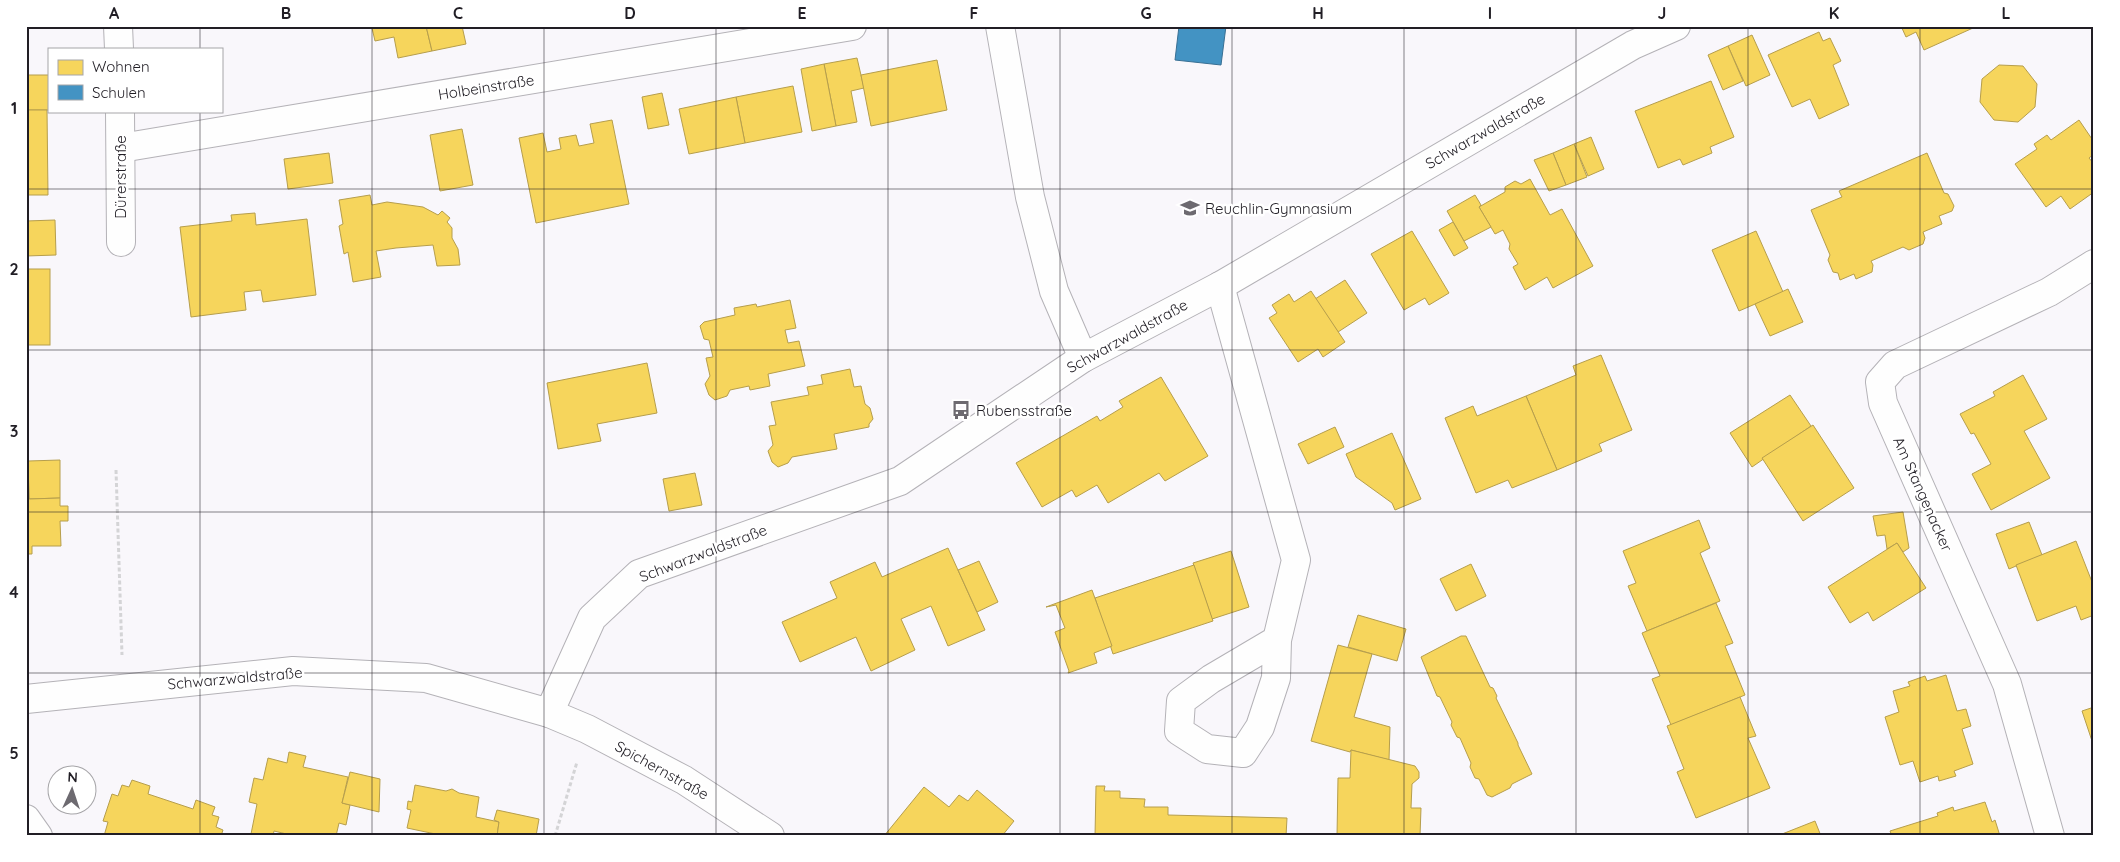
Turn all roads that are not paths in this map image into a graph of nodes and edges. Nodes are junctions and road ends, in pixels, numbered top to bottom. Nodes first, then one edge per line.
1 (118, 26) edge
2 (852, 26) edge
3 (1000, 26) edge
4 (1676, 26) edge
5 (119, 48) edge
6 (120, 112) edge
7 (121, 148) junction
8 (120, 242) dead end
9 (2094, 264) edge
10 (1220, 286) junction
11 (1083, 358) junction
12 (1277, 640) dead end
13 (26, 699) edge
14 (549, 713) junction
15 (26, 819) edge
16 (38, 836) edge
17 (770, 836) edge
18 (2050, 836) edge

1 - 5 street
2 - 7 street, Holbeinstraße
3 - 11 street
4 - 10 street, Schwarzwaldstraße
6 - 7 street, Dürerstraße
7 - 8 street, Dürerstraße
9 - 18 street, Am Stangenacker
10 - 11 street, Schwarzwaldstraße
10 - 12 street
11 - 14 street, Schwarzwaldstraße
13 - 14 street, Schwarzwaldstraße
14 - 17 street, Spichernstraße
15 - 16 street

